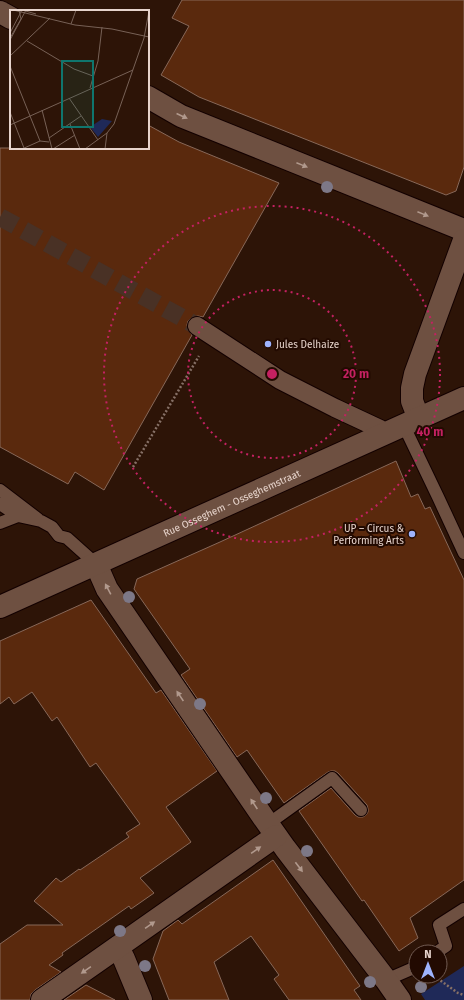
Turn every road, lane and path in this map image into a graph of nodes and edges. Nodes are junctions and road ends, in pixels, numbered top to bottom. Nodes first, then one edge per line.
1 (0, 12) edge
2 (10, 17) edge
3 (149, 98) edge
4 (464, 230) edge
5 (464, 240) edge
6 (197, 326) tunnel mouth
7 (202, 352) dead end
8 (464, 398) edge
9 (403, 426) junction
10 (133, 467) dead end
11 (0, 490) edge
12 (0, 504) edge
13 (18, 516) junction
14 (41, 521) junction
15 (0, 523) edge
16 (464, 554) edge
17 (96, 564) junction
18 (0, 607) edge
19 (361, 810) dead end
20 (272, 830) junction
21 (464, 909) edge
22 (445, 944) edge
23 (118, 947) junction
24 (408, 970) edge
25 (386, 980) junction
26 (445, 984) edge
27 (464, 995) edge
28 (42, 1000) edge
29 (141, 1000) edge
30 (400, 1000) edge

1 - 2 street
3 -> 4 street
5 - 9 street
6 - 9 street
7 - 10 path
8 - 9 street, Rue Osseghem - Osseghemstraat
9 - 16 lane
9 - 17 street, Rue Osseghem - Osseghemstraat
11 - 14 lane
12 - 13 lane
13 - 14 lane
13 - 15 lane
14 - 17 lane
17 - 18 street, Rue Osseghem - Osseghemstraat
20 -> 17 street
19 - 20 lane
23 -> 20 street
20 -> 25 street
21 - 22 lane
23 -> 28 street
23 - 29 street
24 - 25 lane
25 - 30 street
26 - 27 path

